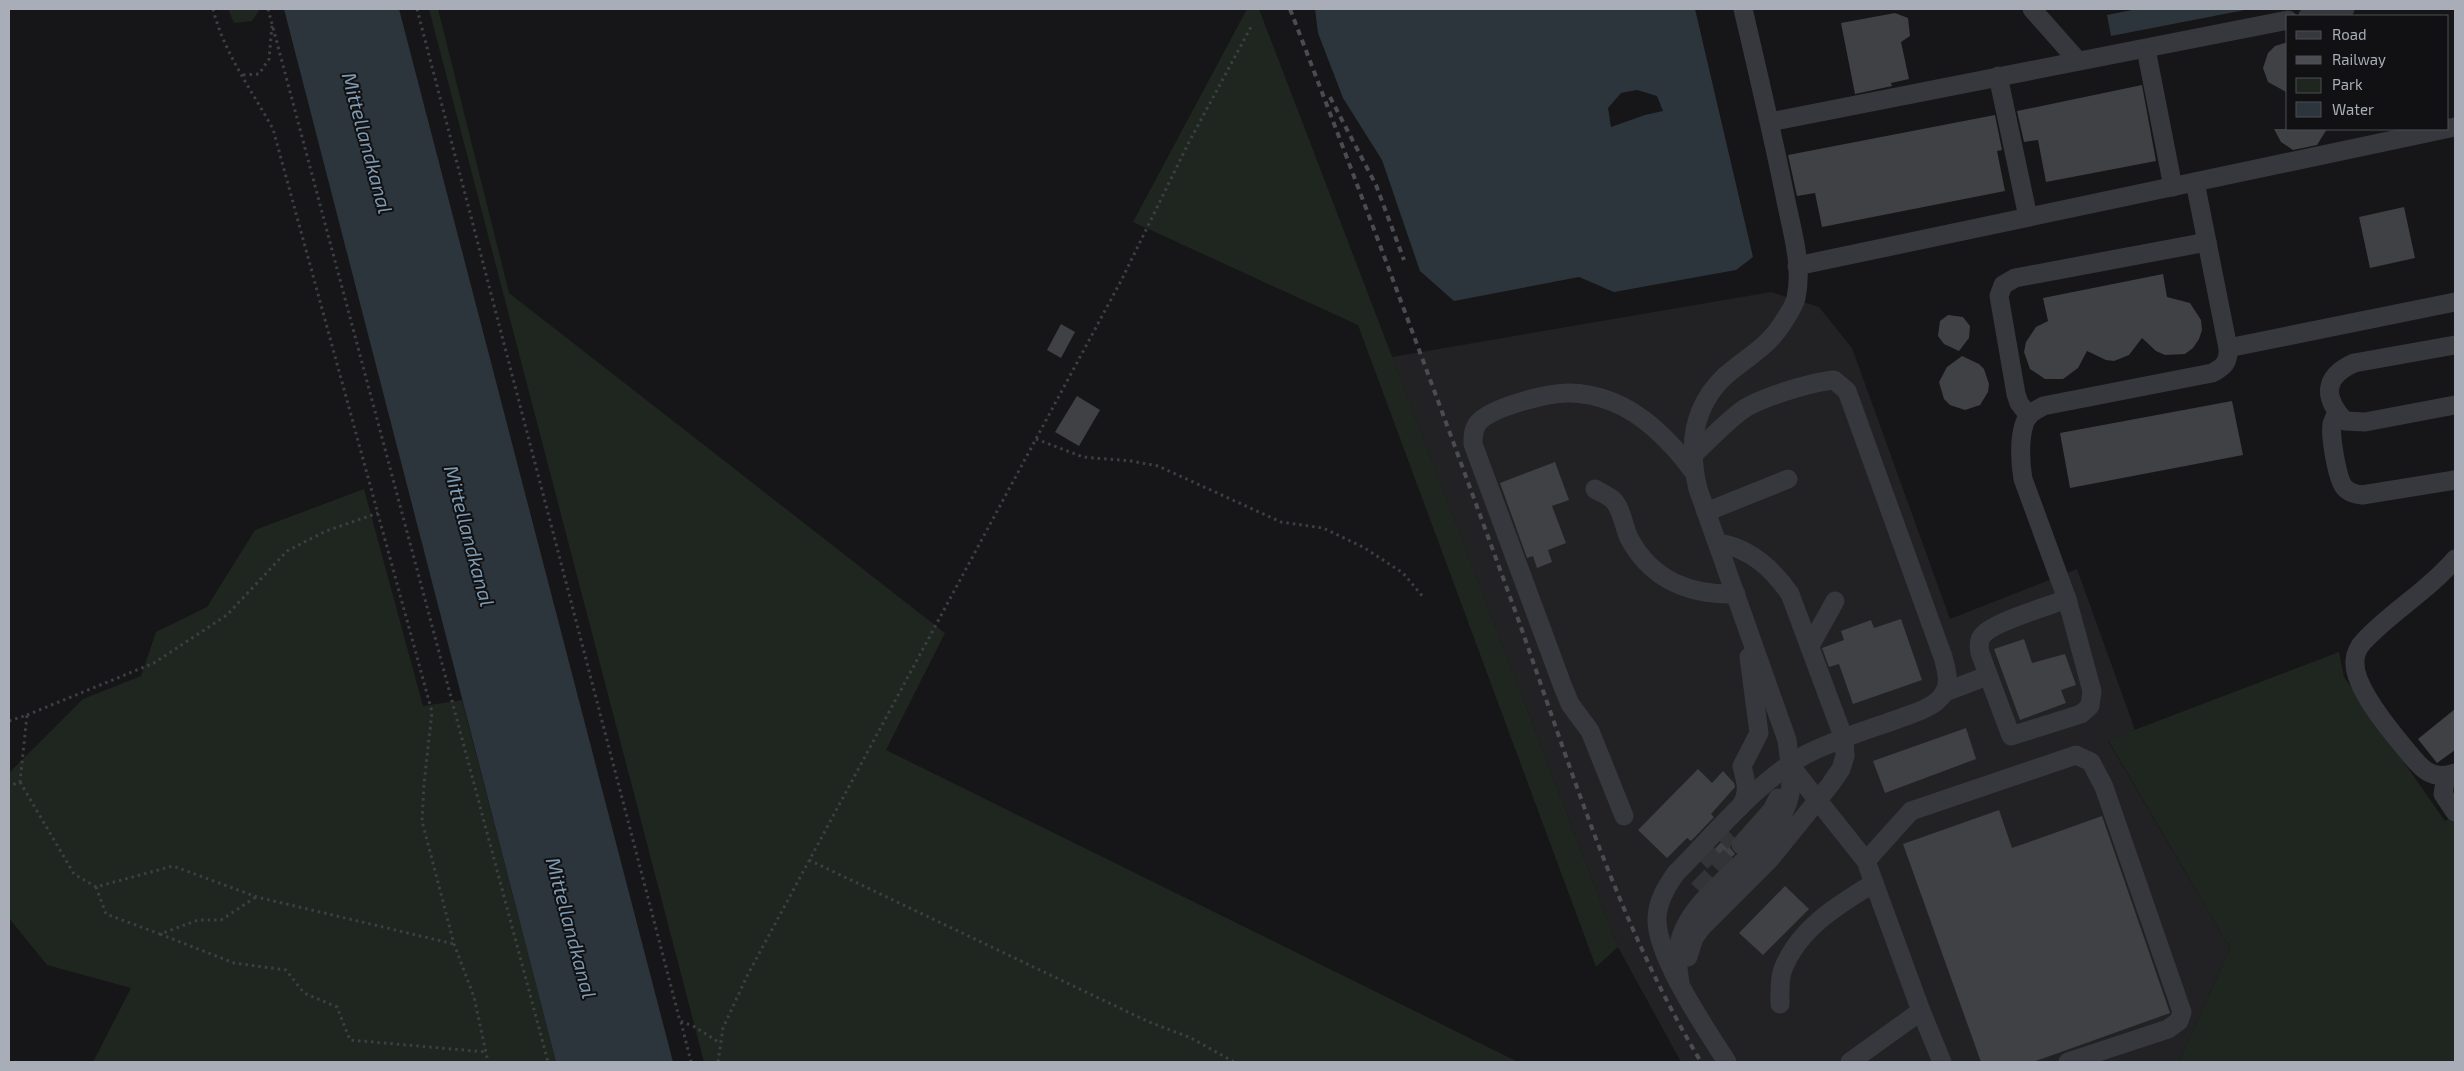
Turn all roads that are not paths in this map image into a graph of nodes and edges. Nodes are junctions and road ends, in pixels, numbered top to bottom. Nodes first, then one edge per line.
1 (1743, 9) edge
2 (2032, 9) edge
3 (2346, 9) edge
4 (2313, 15) edge
5 (2286, 20) edge
6 (2146, 49) junction
7 (2078, 61) junction
8 (1998, 76) junction
9 (1770, 122) junction
10 (2441, 130) edge
11 (2195, 182) junction
12 (2173, 187) junction
13 (2028, 217) junction
14 (2207, 242) junction
15 (1797, 266) junction
16 (2455, 302) edge
17 (2455, 345) edge
18 (2228, 348) junction
19 (2455, 405) edge
20 (2337, 413) junction
21 (2029, 416) junction
22 (1693, 463) junction
23 (1788, 479) dead end
24 (2455, 480) edge
25 (1595, 489) dead end
26 (1706, 512) junction
27 (1718, 543) junction
28 (2455, 559) edge
29 (1736, 594) junction
30 (2067, 599) junction
31 (1836, 601) dead end
32 (1744, 616) junction
33 (1810, 646) junction
34 (1987, 676) junction
35 (1945, 692) junction
36 (1844, 739) junction
37 (1789, 764) junction
38 (2450, 774) edge
39 (1818, 801) junction
40 (1738, 811) junction
41 (2455, 812) edge
42 (1624, 816) dead end
43 (1735, 839) tunnel mouth
44 (1866, 861) junction
45 (1701, 862) tunnel mouth
46 (1874, 883) junction
47 (1698, 890) tunnel mouth
48 (1659, 938) junction
49 (1680, 984) junction
50 (1780, 1004) dead end
51 (1921, 1011) junction
52 (1699, 1019) junction
53 (1727, 1062) edge
54 (1850, 1062) edge
55 (1942, 1062) edge
56 (2068, 1062) edge

1 - 9 lane
2 - 7 lane
3 - 4 lane
5 - 6 lane
6 - 7 lane
6 - 12 lane
7 - 8 lane
8 - 9 lane
8 - 13 lane
9 - 15 lane
10 - 11 lane
11 - 12 lane
11 - 14 lane
12 - 13 lane
13 - 15 lane
14 - 18 lane
14 - 21 lane
15 - 22 lane
16 - 18 lane
17 - 20 lane
18 - 21 lane
19 - 20 lane
20 - 24 lane
21 - 30 lane
22 - 26 lane
22 - 35 lane
22 - 42 lane
23 - 26 lane
25 - 29 lane
26 - 27 lane
27 - 29 lane
27 - 33 lane
28 - 38 lane
29 - 32 lane
30 - 34 lane
30 - 34 lane
31 - 33 lane
32 - 37 lane
32 - 40 lane
33 - 36 lane
34 - 35 lane
35 - 36 lane
36 - 37 lane
36 - 39 lane
37 - 39 lane
37 - 40 lane
37 - 43 lane
37 - 49 lane
38 - 41 lane
39 - 44 lane
39 - 52 lane
40 - 48 lane
44 - 46 lane
44 - 56 lane
45 - 48 lane
46 - 50 lane
46 - 51 lane
47 - 49 lane
48 - 49 lane
49 - 52 lane
51 - 54 lane
51 - 55 lane
52 - 53 lane

